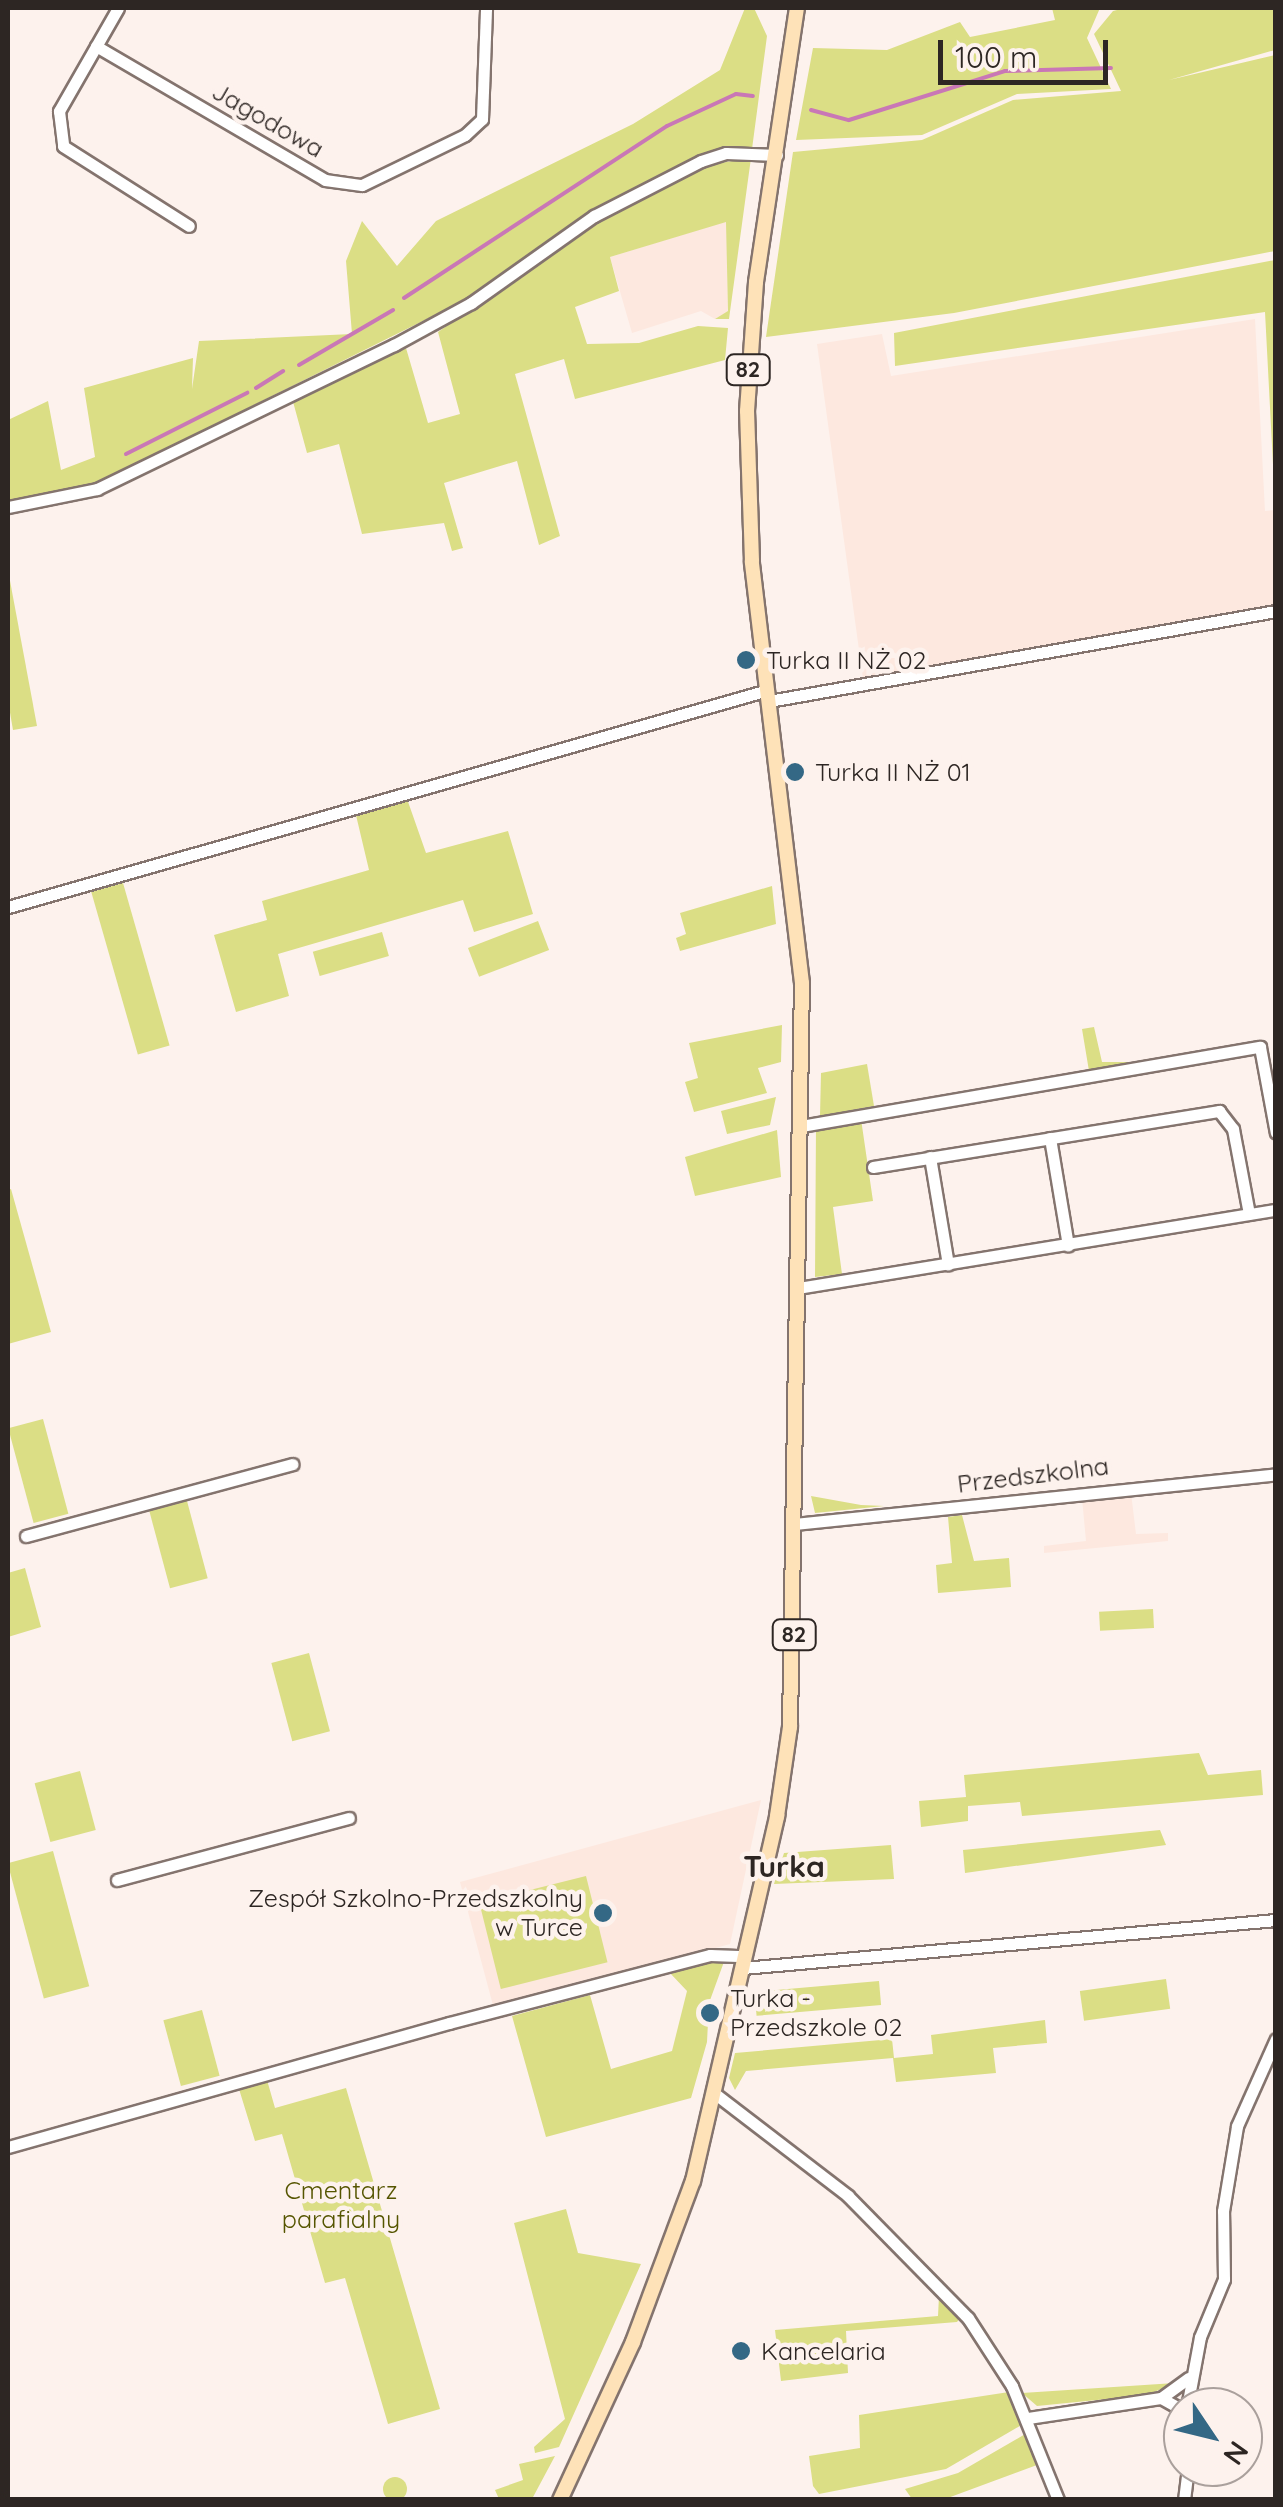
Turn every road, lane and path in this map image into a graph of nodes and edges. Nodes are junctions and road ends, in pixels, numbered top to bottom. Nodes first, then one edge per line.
1 (118, 8) edge
2 (486, 8) edge
3 (797, 8) edge
4 (96, 46) junction
5 (776, 155) junction
6 (189, 226) dead end
7 (8, 507) edge
8 (1276, 611) edge
9 (769, 696) junction
10 (8, 907) edge
11 (800, 1126) junction
12 (1276, 1133) edge
13 (1050, 1138) junction
14 (930, 1157) junction
15 (873, 1167) dead end
16 (1276, 1210) edge
17 (1249, 1214) junction
18 (1068, 1244) junction
19 (948, 1264) junction
20 (798, 1288) junction
21 (292, 1464) dead end
22 (1276, 1474) edge
23 (795, 1524) junction
24 (26, 1536) dead end
25 (349, 1818) dead end
26 (117, 1880) dead end
27 (1276, 1920) edge
28 (744, 1962) junction
29 (1276, 2040) edge
30 (714, 2093) junction
31 (8, 2147) edge
32 (1189, 2378) junction
33 (1188, 2387) edge
34 (1162, 2398) joint
35 (1028, 2418) junction
36 (560, 2500) edge
37 (1058, 2500) edge

1 - 4 street
2 - 4 street, Jagodowa
3 - 5 main road, 82
4 - 6 street
5 - 7 street
5 - 9 main road, 82
8 - 9 street
9 - 10 street
9 - 11 main road, 82
11 - 12 street
11 - 20 main road, 82
13 - 14 street
13 - 17 street
13 - 18 street
14 - 15 street
14 - 19 street
16 - 17 street
17 - 18 street
18 - 19 street
19 - 20 street
20 - 23 main road, 82
21 - 24 street
22 - 23 street, Przedszkolna
23 - 28 main road, 82
25 - 26 street
27 - 28 street
28 - 30 main road, 82
28 - 31 street
29 - 32 street
30 - 35 street
30 - 36 main road, 82
32 - 33 street
32 - 34 street
34 - 35 street
35 - 37 street

